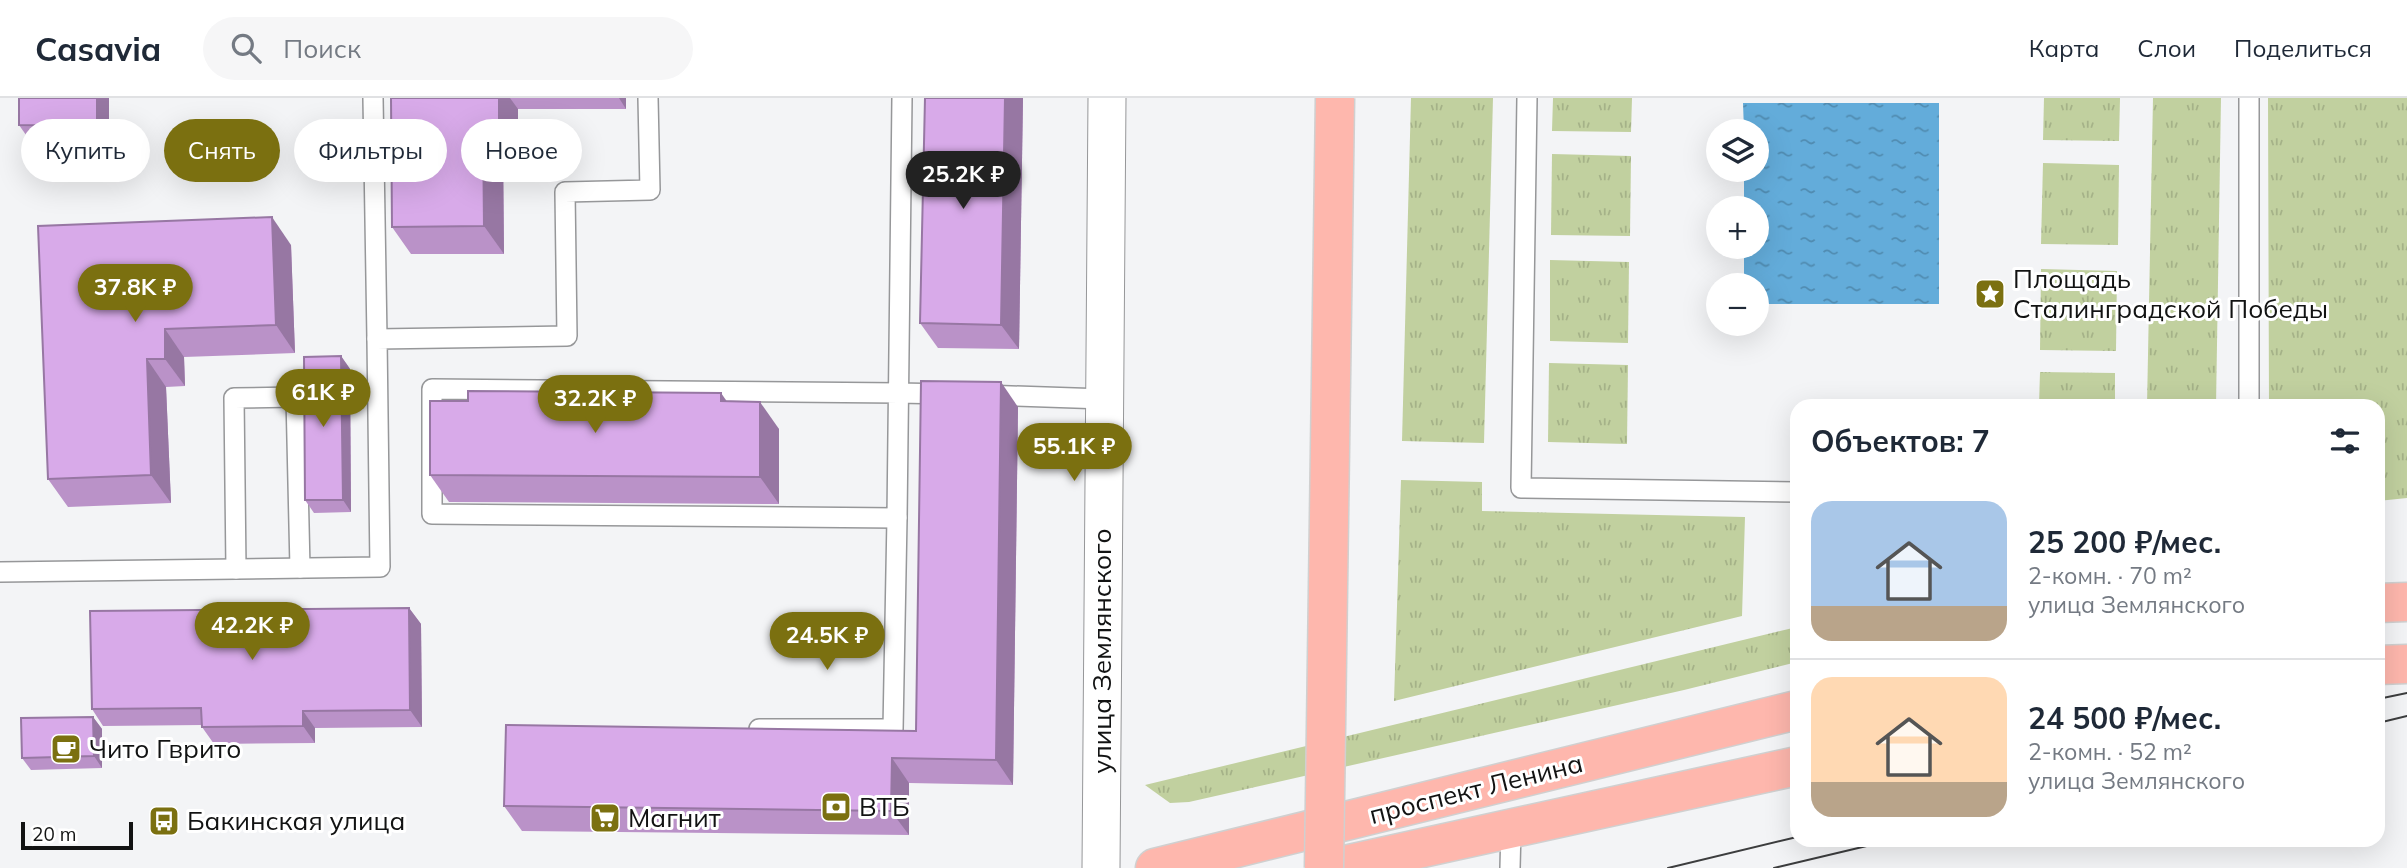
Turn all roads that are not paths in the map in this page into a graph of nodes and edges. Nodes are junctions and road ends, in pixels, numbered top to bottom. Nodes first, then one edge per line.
1 (373, 98) edge
2 (648, 98) edge
3 (902, 98) edge
4 (1107, 98) edge
5 (1335, 98) edge
6 (1527, 98) edge
7 (2249, 98) edge
8 (377, 339) junction
9 (899, 393) junction
10 (1104, 399) junction
11 (2249, 399) edge
12 (1790, 492) edge
13 (897, 518) junction
14 (300, 568) junction
15 (236, 569) junction
16 (0, 572) edge
17 (2407, 602) edge
18 (2385, 603) edge
19 (2407, 664) edge
20 (2385, 665) edge
21 (1790, 712) edge
22 (741, 729) edge
23 (1790, 768) edge
24 (1511, 829) junction
25 (1101, 868) edge
26 (1155, 868) edge
27 (1324, 868) edge
28 (1331, 868) edge
29 (1510, 868) edge

1 - 8 lane
2 - 8 lane
3 - 9 lane
4 - 10 street, улица Землянского
5 - 27 main road, bridge
6 - 12 lane
7 - 11 lane
8 - 14 lane
9 - 10 lane
9 - 13 lane
9 - 13 lane
10 - 25 street, улица Землянского
13 - 22 lane
14 - 15 lane
14 - 15 lane
15 - 16 lane
17 - 18 main road
19 - 20 main road
21 - 26 main road, проспект Ленина
23 - 24 main road, проспект Ленина
24 - 28 main road, проспект Ленина
24 - 29 lane

